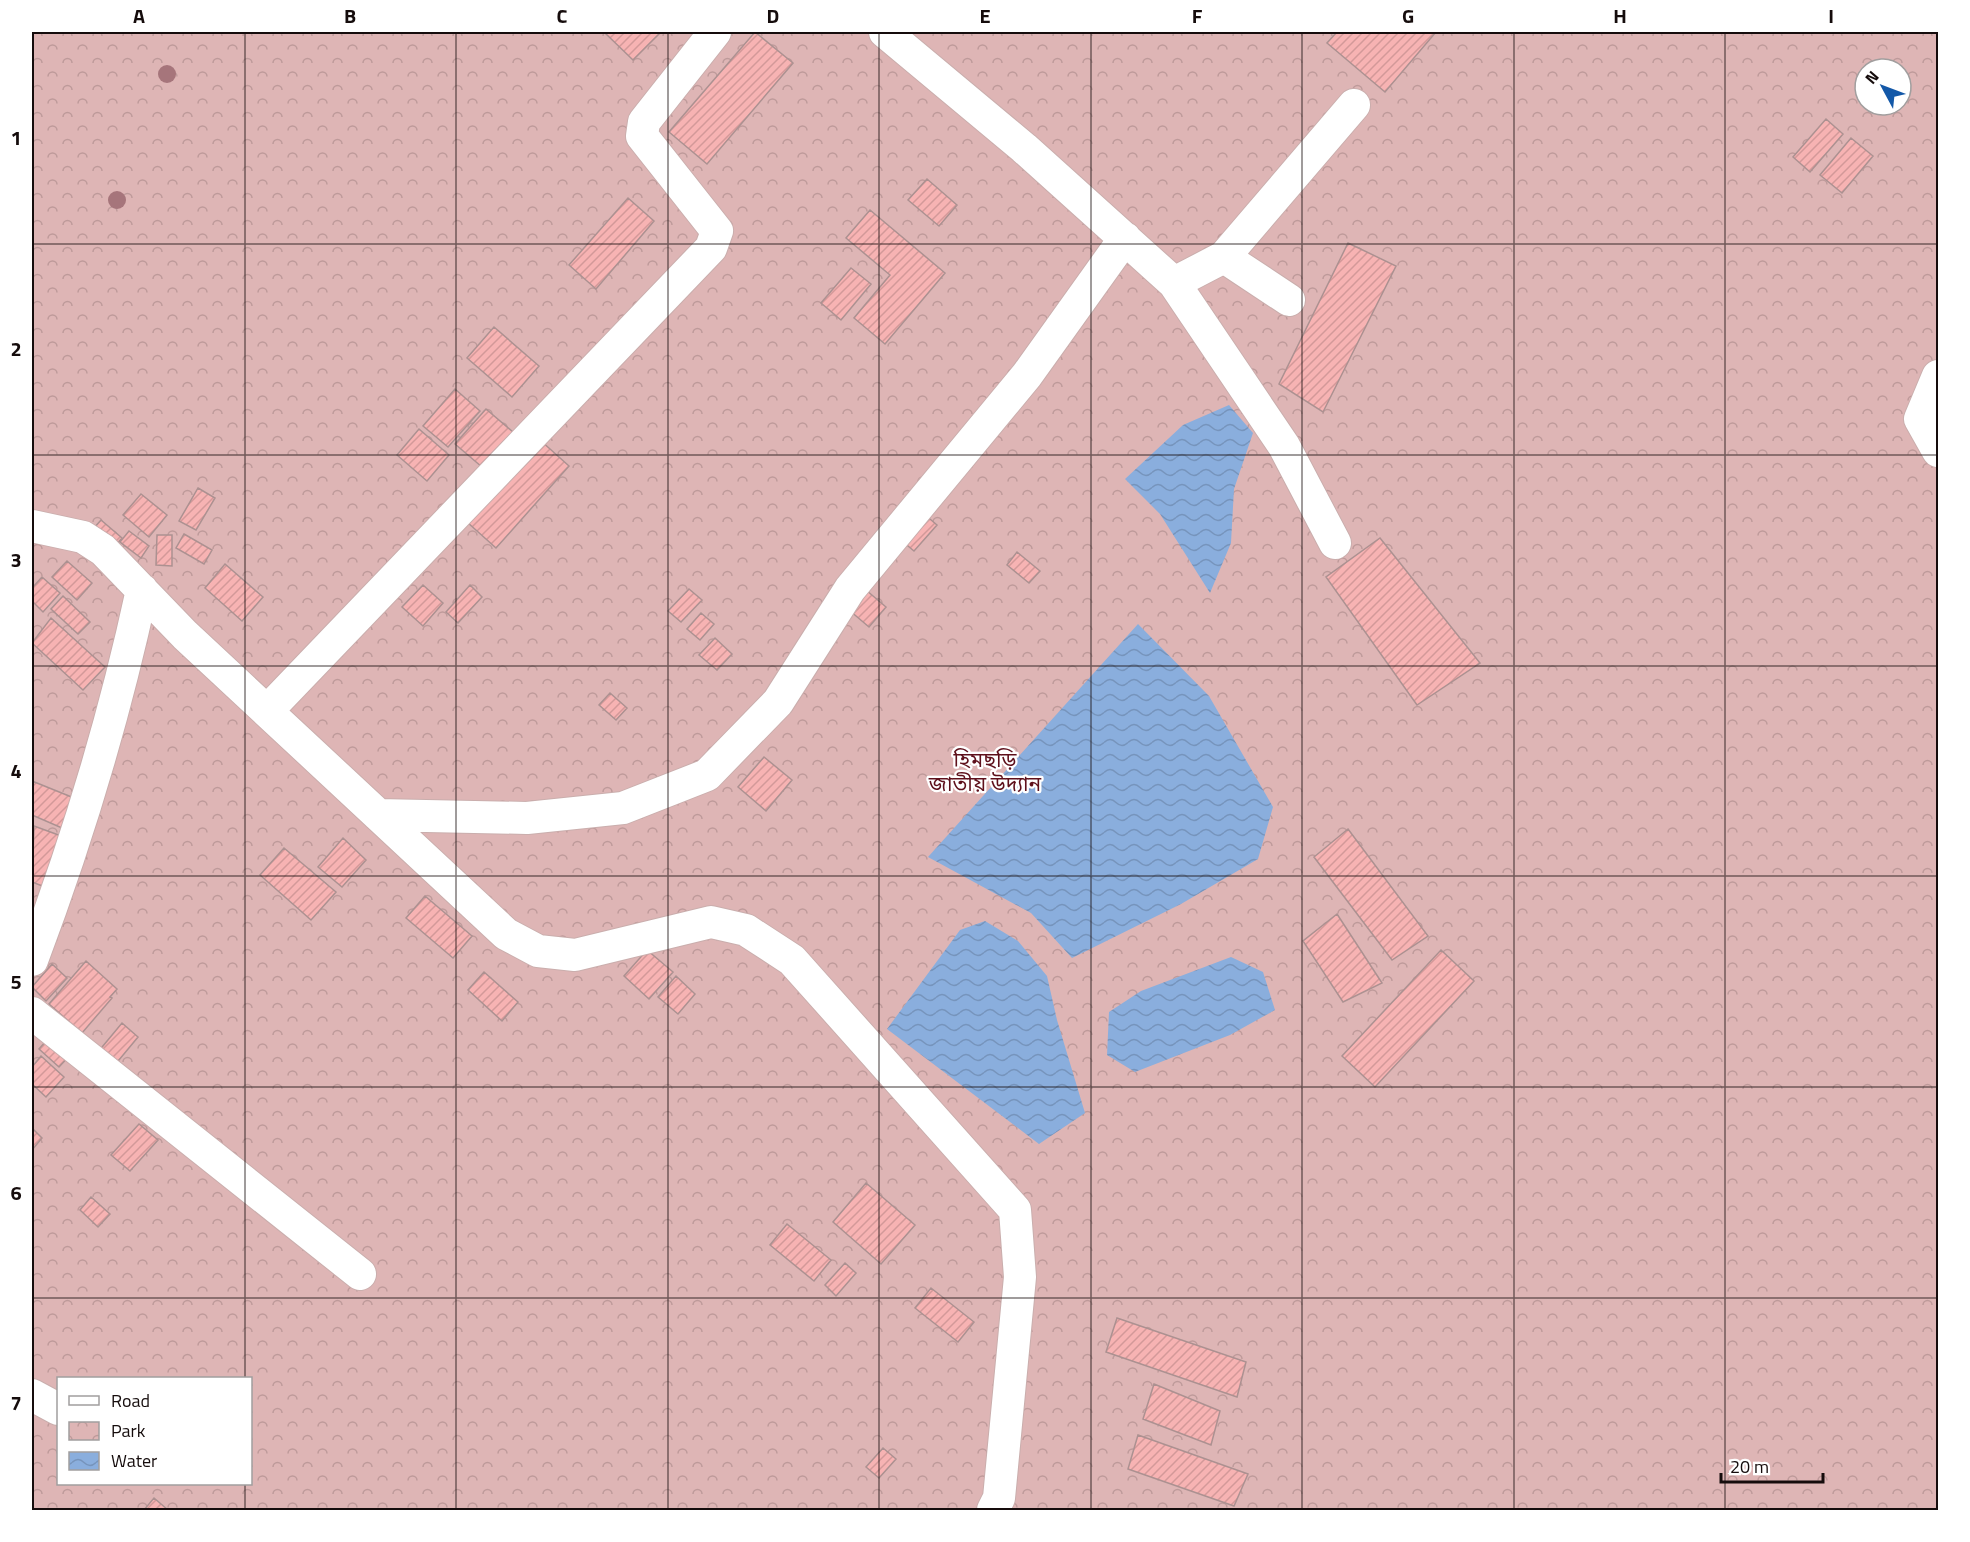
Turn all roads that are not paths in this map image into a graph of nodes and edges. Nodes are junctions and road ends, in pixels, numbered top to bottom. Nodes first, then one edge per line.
1 (715, 32) edge
2 (885, 32) edge
3 (1354, 105) dead end
4 (1125, 238) junction
5 (1224, 257) junction
6 (1174, 283) junction
7 (1289, 300) dead end
8 (1938, 376) edge
9 (1938, 451) edge
10 (32, 526) edge
11 (1335, 543) dead end
12 (142, 590) junction
13 (267, 711) junction
14 (378, 815) junction
15 (32, 960) edge
16 (32, 1013) edge
17 (360, 1274) dead end
18 (32, 1395) edge
19 (57, 1408) edge
20 (993, 1510) edge

1 - 13 street
2 - 4 street
3 - 5 street
4 - 6 street
4 - 14 street
5 - 6 street
5 - 7 street
6 - 11 street
8 - 9 street
10 - 12 street
12 - 13 street
12 - 15 street
13 - 14 street
14 - 20 street
16 - 17 street
18 - 19 street

